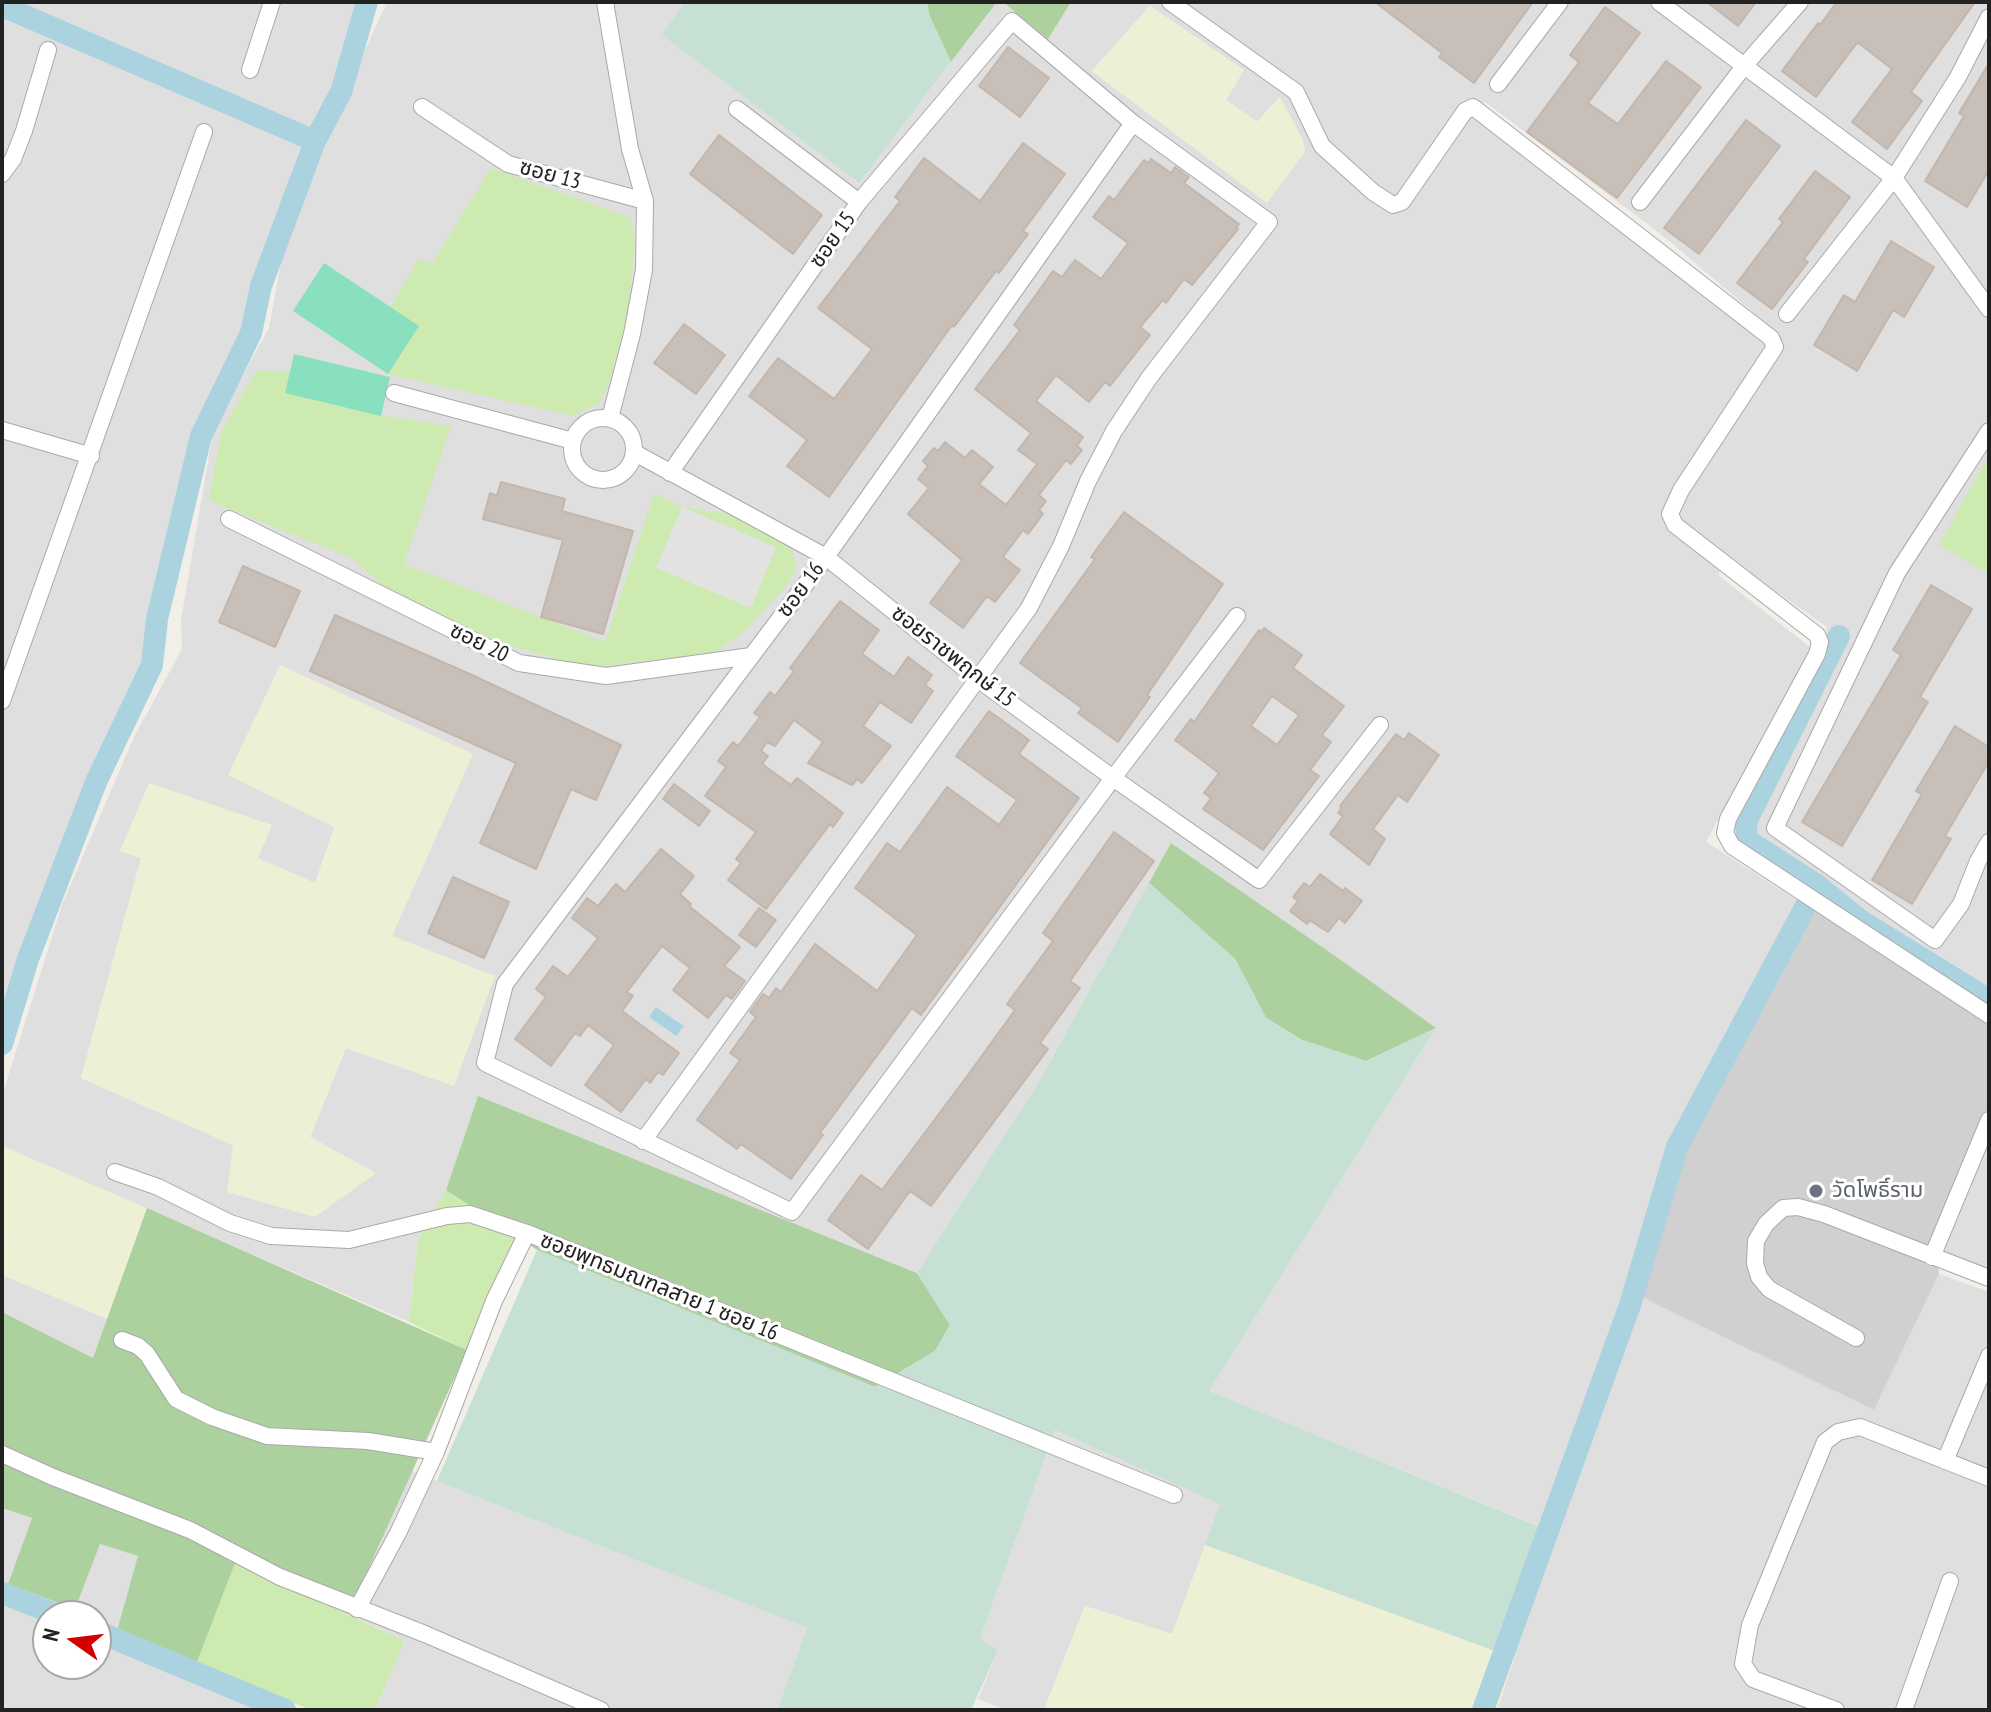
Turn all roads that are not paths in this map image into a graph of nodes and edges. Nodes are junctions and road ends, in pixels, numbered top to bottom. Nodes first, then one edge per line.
1 (272, 2) edge
2 (605, 2) edge
3 (1170, 2) edge
4 (1560, 2) edge
5 (1659, 2) edge
6 (1800, 2) edge
7 (1989, 17) edge
8 (48, 50) dead end
9 (1745, 65) junction
10 (250, 70) dead end
11 (1498, 84) dead end
12 (422, 107) dead end
13 (737, 109) dead end
14 (1133, 123) junction
15 (204, 132) dead end
16 (2, 174) edge
17 (1894, 178) junction
18 (645, 201) junction
19 (859, 202) junction
20 (1640, 202) dead end
21 (1989, 309) edge
22 (1787, 314) dead end
23 (394, 393) dead end
24 (610, 418) junction
25 (2, 430) edge
26 (1989, 431) edge
27 (573, 441) junction
28 (635, 453) junction
29 (91, 456) junction
30 (670, 473) junction
31 (229, 519) dead end
32 (826, 557) junction
33 (1237, 616) dead end
34 (751, 656) junction
35 (979, 680) junction
36 (2, 701) edge
37 (1380, 725) dead end
38 (1113, 778) junction
39 (1989, 842) edge
40 (1989, 1015) edge
41 (1989, 1120) edge
42 (643, 1141) junction
43 (115, 1172) dead end
44 (527, 1233) junction
45 (1932, 1257) junction
46 (1989, 1278) edge
47 (1856, 1338) dead end
48 (122, 1340) dead end
49 (1989, 1356) edge
50 (436, 1452) junction
51 (2, 1454) edge
52 (1945, 1461) junction
53 (1989, 1478) edge
54 (1174, 1495) dead end
55 (1950, 1581) dead end
56 (357, 1609) junction
57 (601, 1710) edge
58 (1836, 1710) edge
59 (1904, 1710) edge

1 - 10 street
2 - 18 street
3 - 40 street
4 - 11 street
5 - 9 street
6 - 9 street
7 - 17 street
8 - 16 street
9 - 17 street
9 - 20 street
12 - 18 street, ซอย 13
13 - 19 street
14 - 19 street, ซอย 15
14 - 32 street, ซอย 16
14 - 35 street
15 - 29 street
17 - 21 street
17 - 22 street
18 - 24 street
19 - 30 street, ซอย 15
23 - 27 street
24 - 27 street
24 - 28 street, ซอยราชพฤกษ์ 15
25 - 29 street
26 - 39 street
27 - 28 street
28 - 30 street, ซอยราชพฤกษ์ 15
29 - 36 street
30 - 32 street, ซอยราชพฤกษ์ 15
31 - 34 street, ซอย 20
32 - 34 street, ซอย 16
32 - 35 street, ซอยราชพฤกษ์ 15
33 - 38 street
34 - 42 street, ซอย 16
35 - 38 street, ซอยราชพฤกษ์ 15
35 - 42 street
37 - 38 street, ซอยราชพฤกษ์ 15
38 - 42 street
41 - 45 street
43 - 44 street
44 - 50 street, ซอยพุทธมณฑลสาย 1 ซอย 16
44 - 54 street, ซอยพุทธมณฑลสาย 1 ซอย 16
45 - 46 street
45 - 47 street
48 - 50 street
49 - 52 street
50 - 56 street, ซอยพุทธมณฑลสาย 1 ซอย 16
51 - 56 street
52 - 53 street
52 - 58 street
55 - 59 street
56 - 57 street

